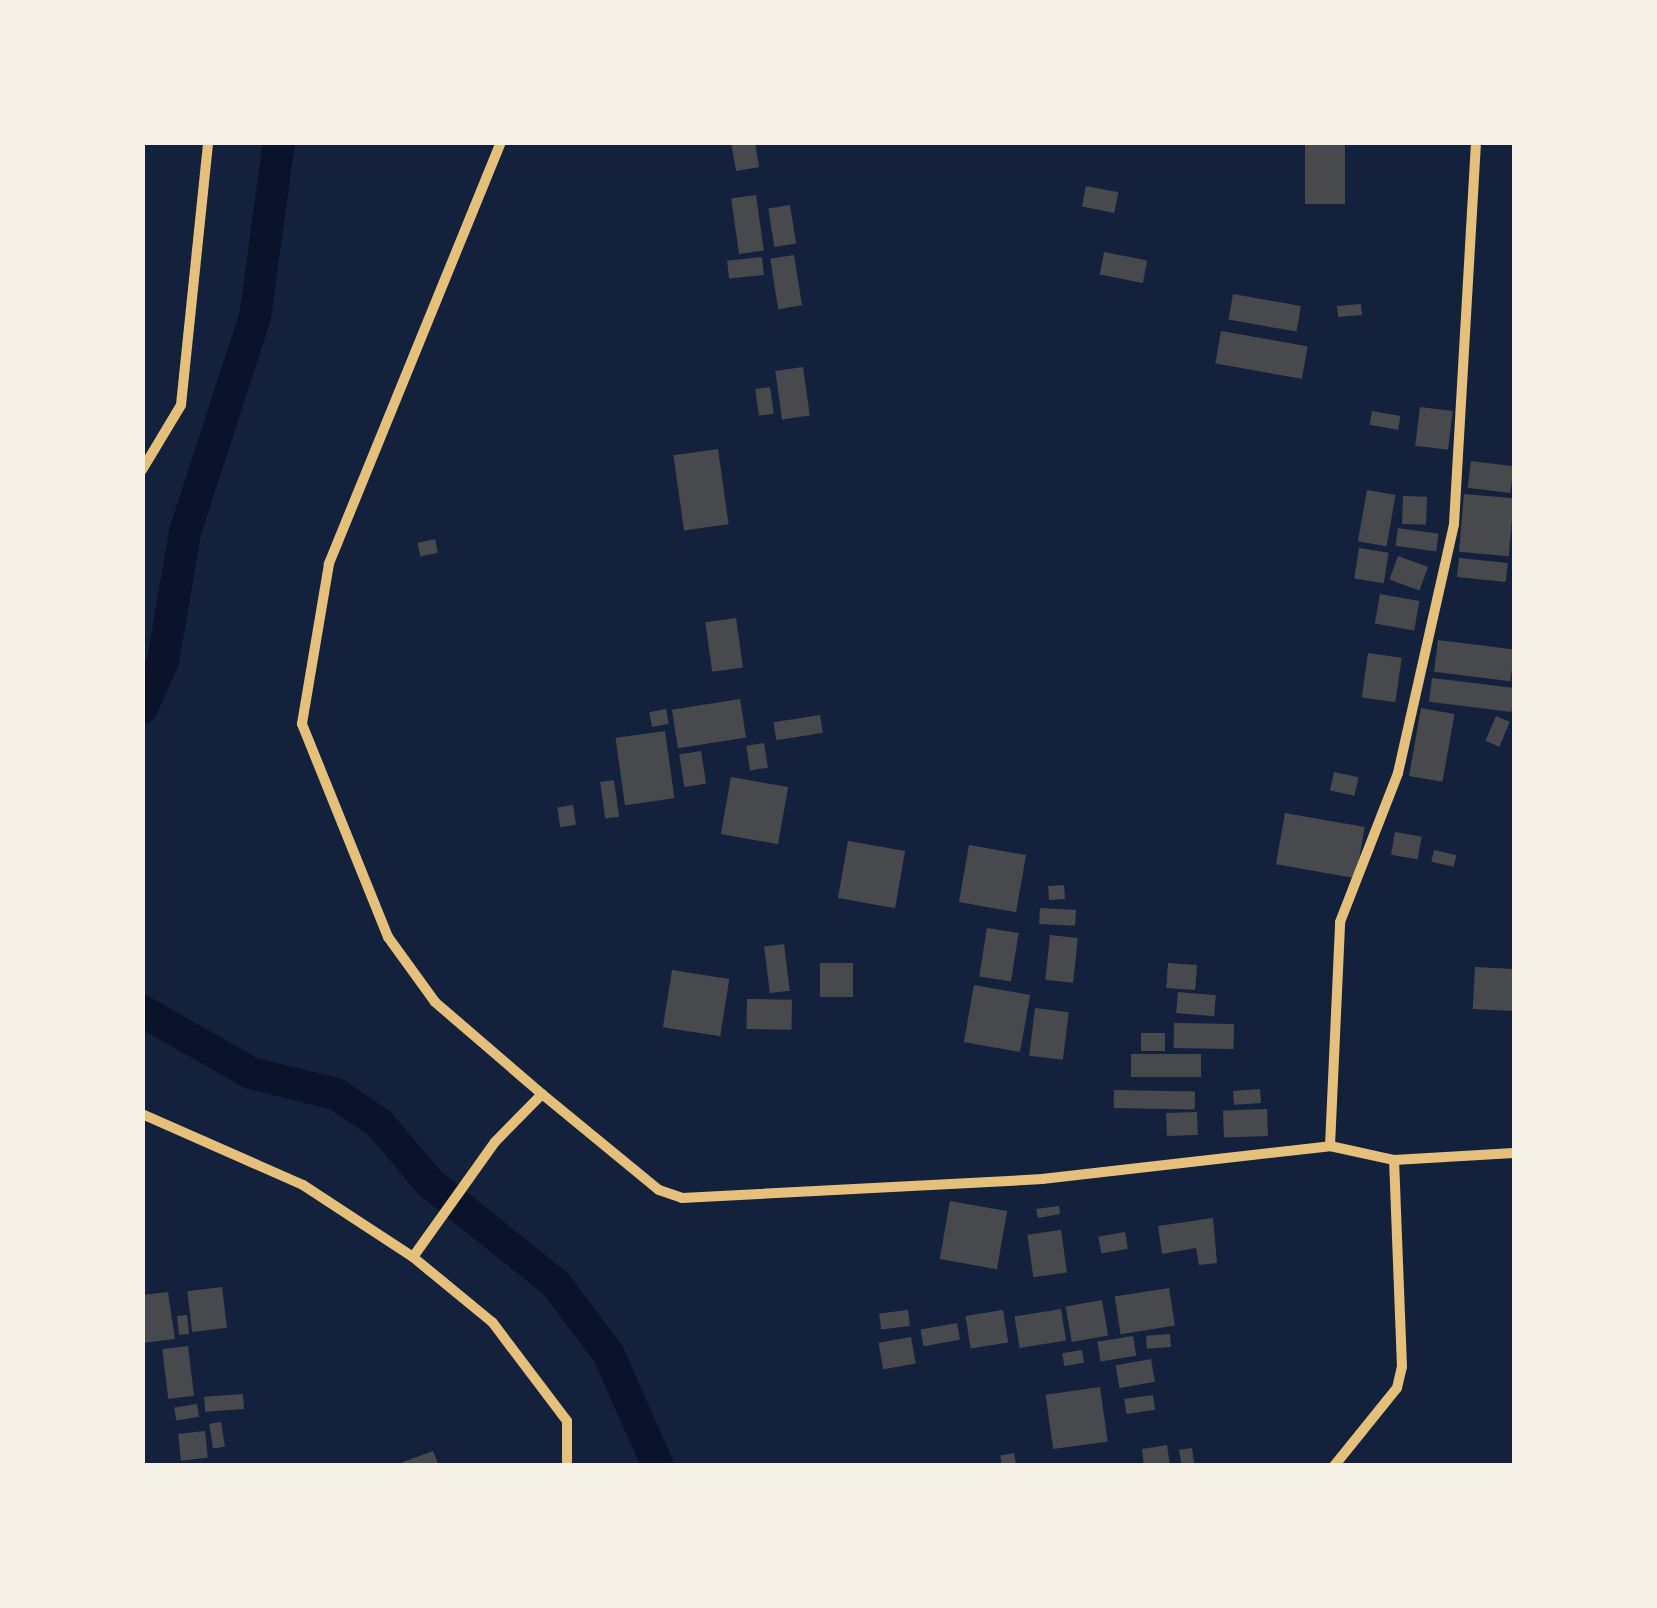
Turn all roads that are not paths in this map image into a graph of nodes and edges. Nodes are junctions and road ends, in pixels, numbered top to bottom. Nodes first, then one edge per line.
1 (208, 142) edge
2 (501, 142) edge
3 (1476, 142) edge
4 (142, 470) edge
5 (542, 1094) junction
6 (142, 1114) edge
7 (1330, 1146) junction
8 (1514, 1153) edge
9 (1394, 1160) junction
10 (412, 1257) junction
11 (567, 1466) edge
12 (1334, 1466) edge

1 - 4 street
2 - 5 street
3 - 7 street
5 - 7 street
5 - 10 street
6 - 10 street
7 - 9 street
8 - 9 street
9 - 12 street
10 - 11 street

